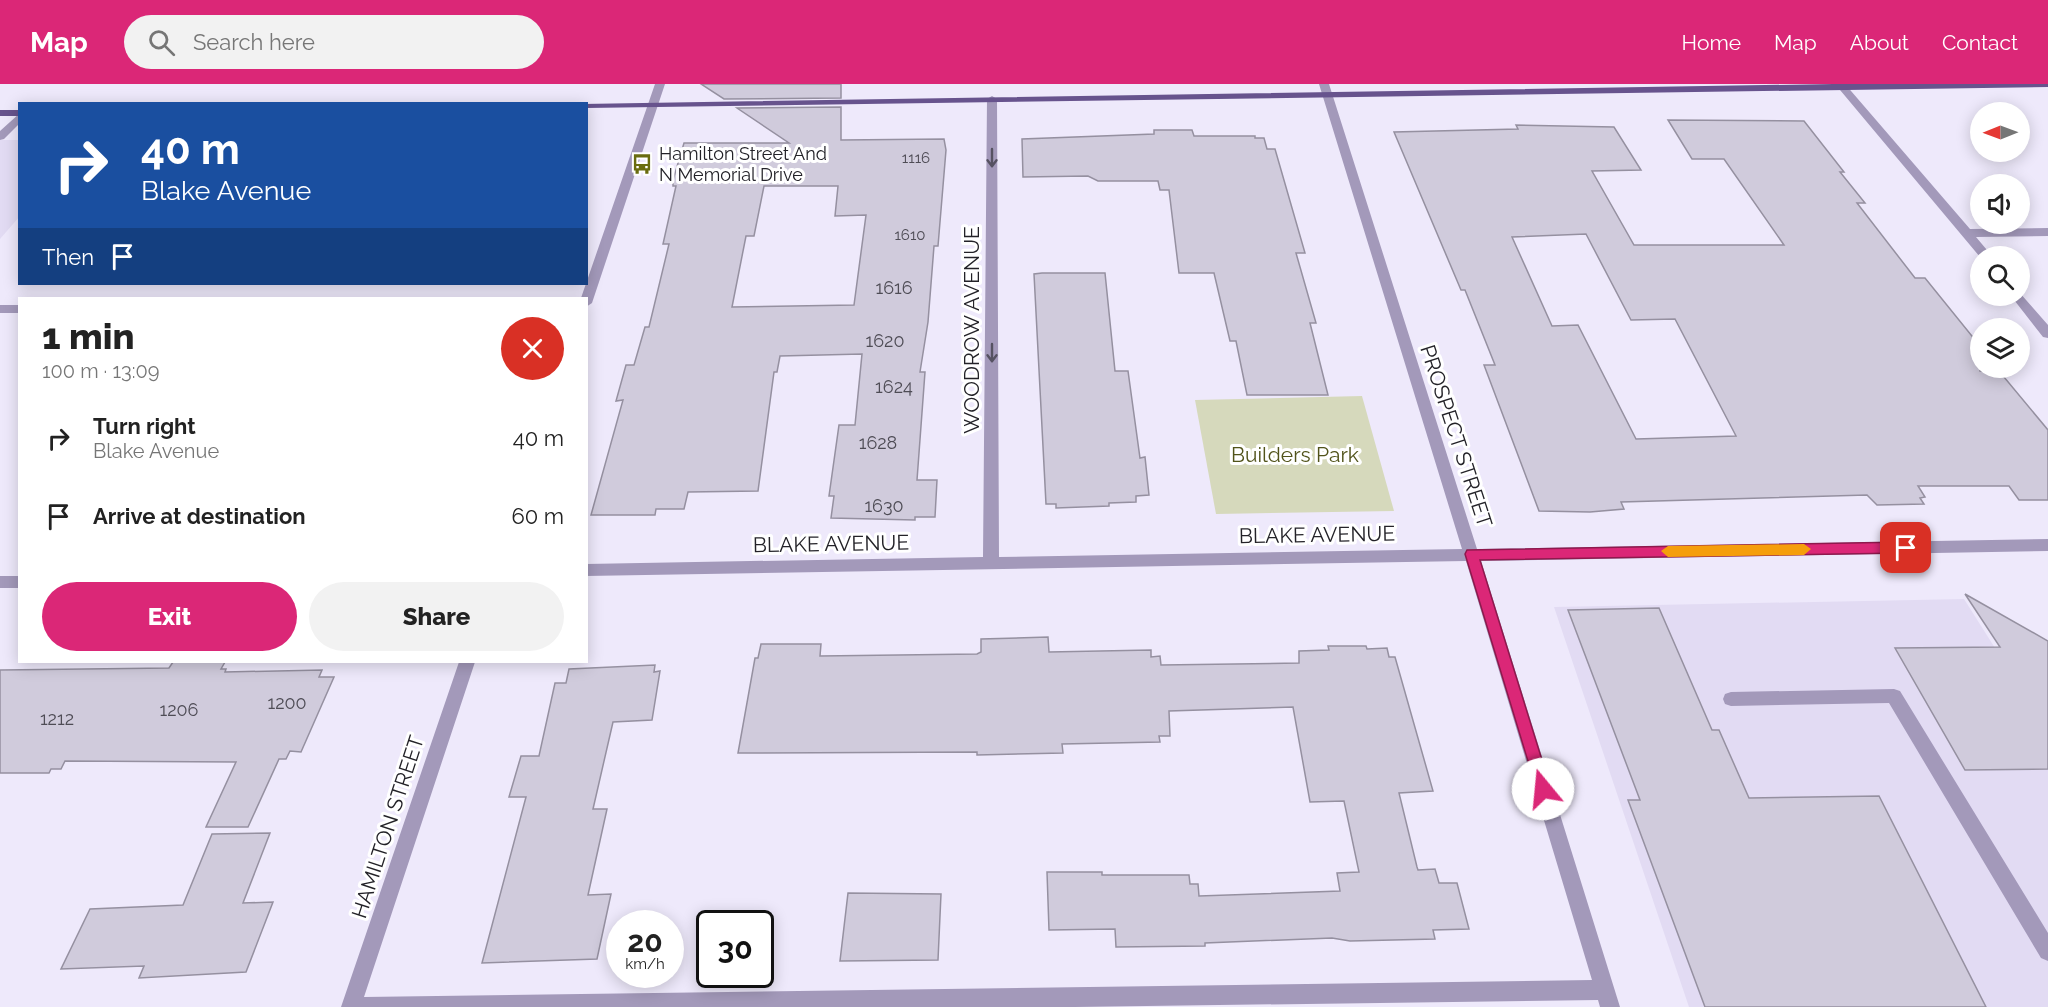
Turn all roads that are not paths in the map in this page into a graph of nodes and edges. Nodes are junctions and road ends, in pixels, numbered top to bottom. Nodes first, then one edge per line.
1 (660, 84) edge
2 (2048, 84) edge
3 (1842, 86) edge
4 (1325, 89) edge
5 (992, 99) junction
6 (653, 104) junction
7 (588, 105) edge
8 (0, 114) edge
9 (18, 114) edge
10 (18, 116) edge
11 (0, 137) edge
12 (2048, 232) edge
13 (1968, 233) junction
14 (1978, 246) edge
15 (588, 298) edge
16 (2025, 306) edge
17 (0, 309) edge
18 (18, 309) edge
19 (2048, 334) edge
20 (2048, 545) edge
21 (1472, 554) junction
22 (991, 561) junction
23 (588, 570) edge
24 (0, 582) edge
25 (18, 582) edge
26 (467, 663) edge
27 (1731, 699) dead end
28 (2048, 951) edge
29 (1607, 998) edge
30 (351, 1007) edge

1 - 6 street
2 - 3 main road
3 - 4 main road
3 - 13 street
4 - 5 main road
4 - 21 street, PROSPECT STREET
5 - 6 main road
5 -> 22 street, WOODROW AVENUE
6 - 7 main road
6 - 15 street
8 - 9 main road
10 - 11 street
12 - 13 street
13 - 14 street
16 - 19 street
17 - 18 street
20 - 21 street, BLAKE AVENUE
21 - 22 street, BLAKE AVENUE
21 - 29 street, PROSPECT STREET
22 - 23 street, BLAKE AVENUE
24 - 25 street
26 - 30 street, HAMILTON STREET
27 - 28 street
29 - 30 street

